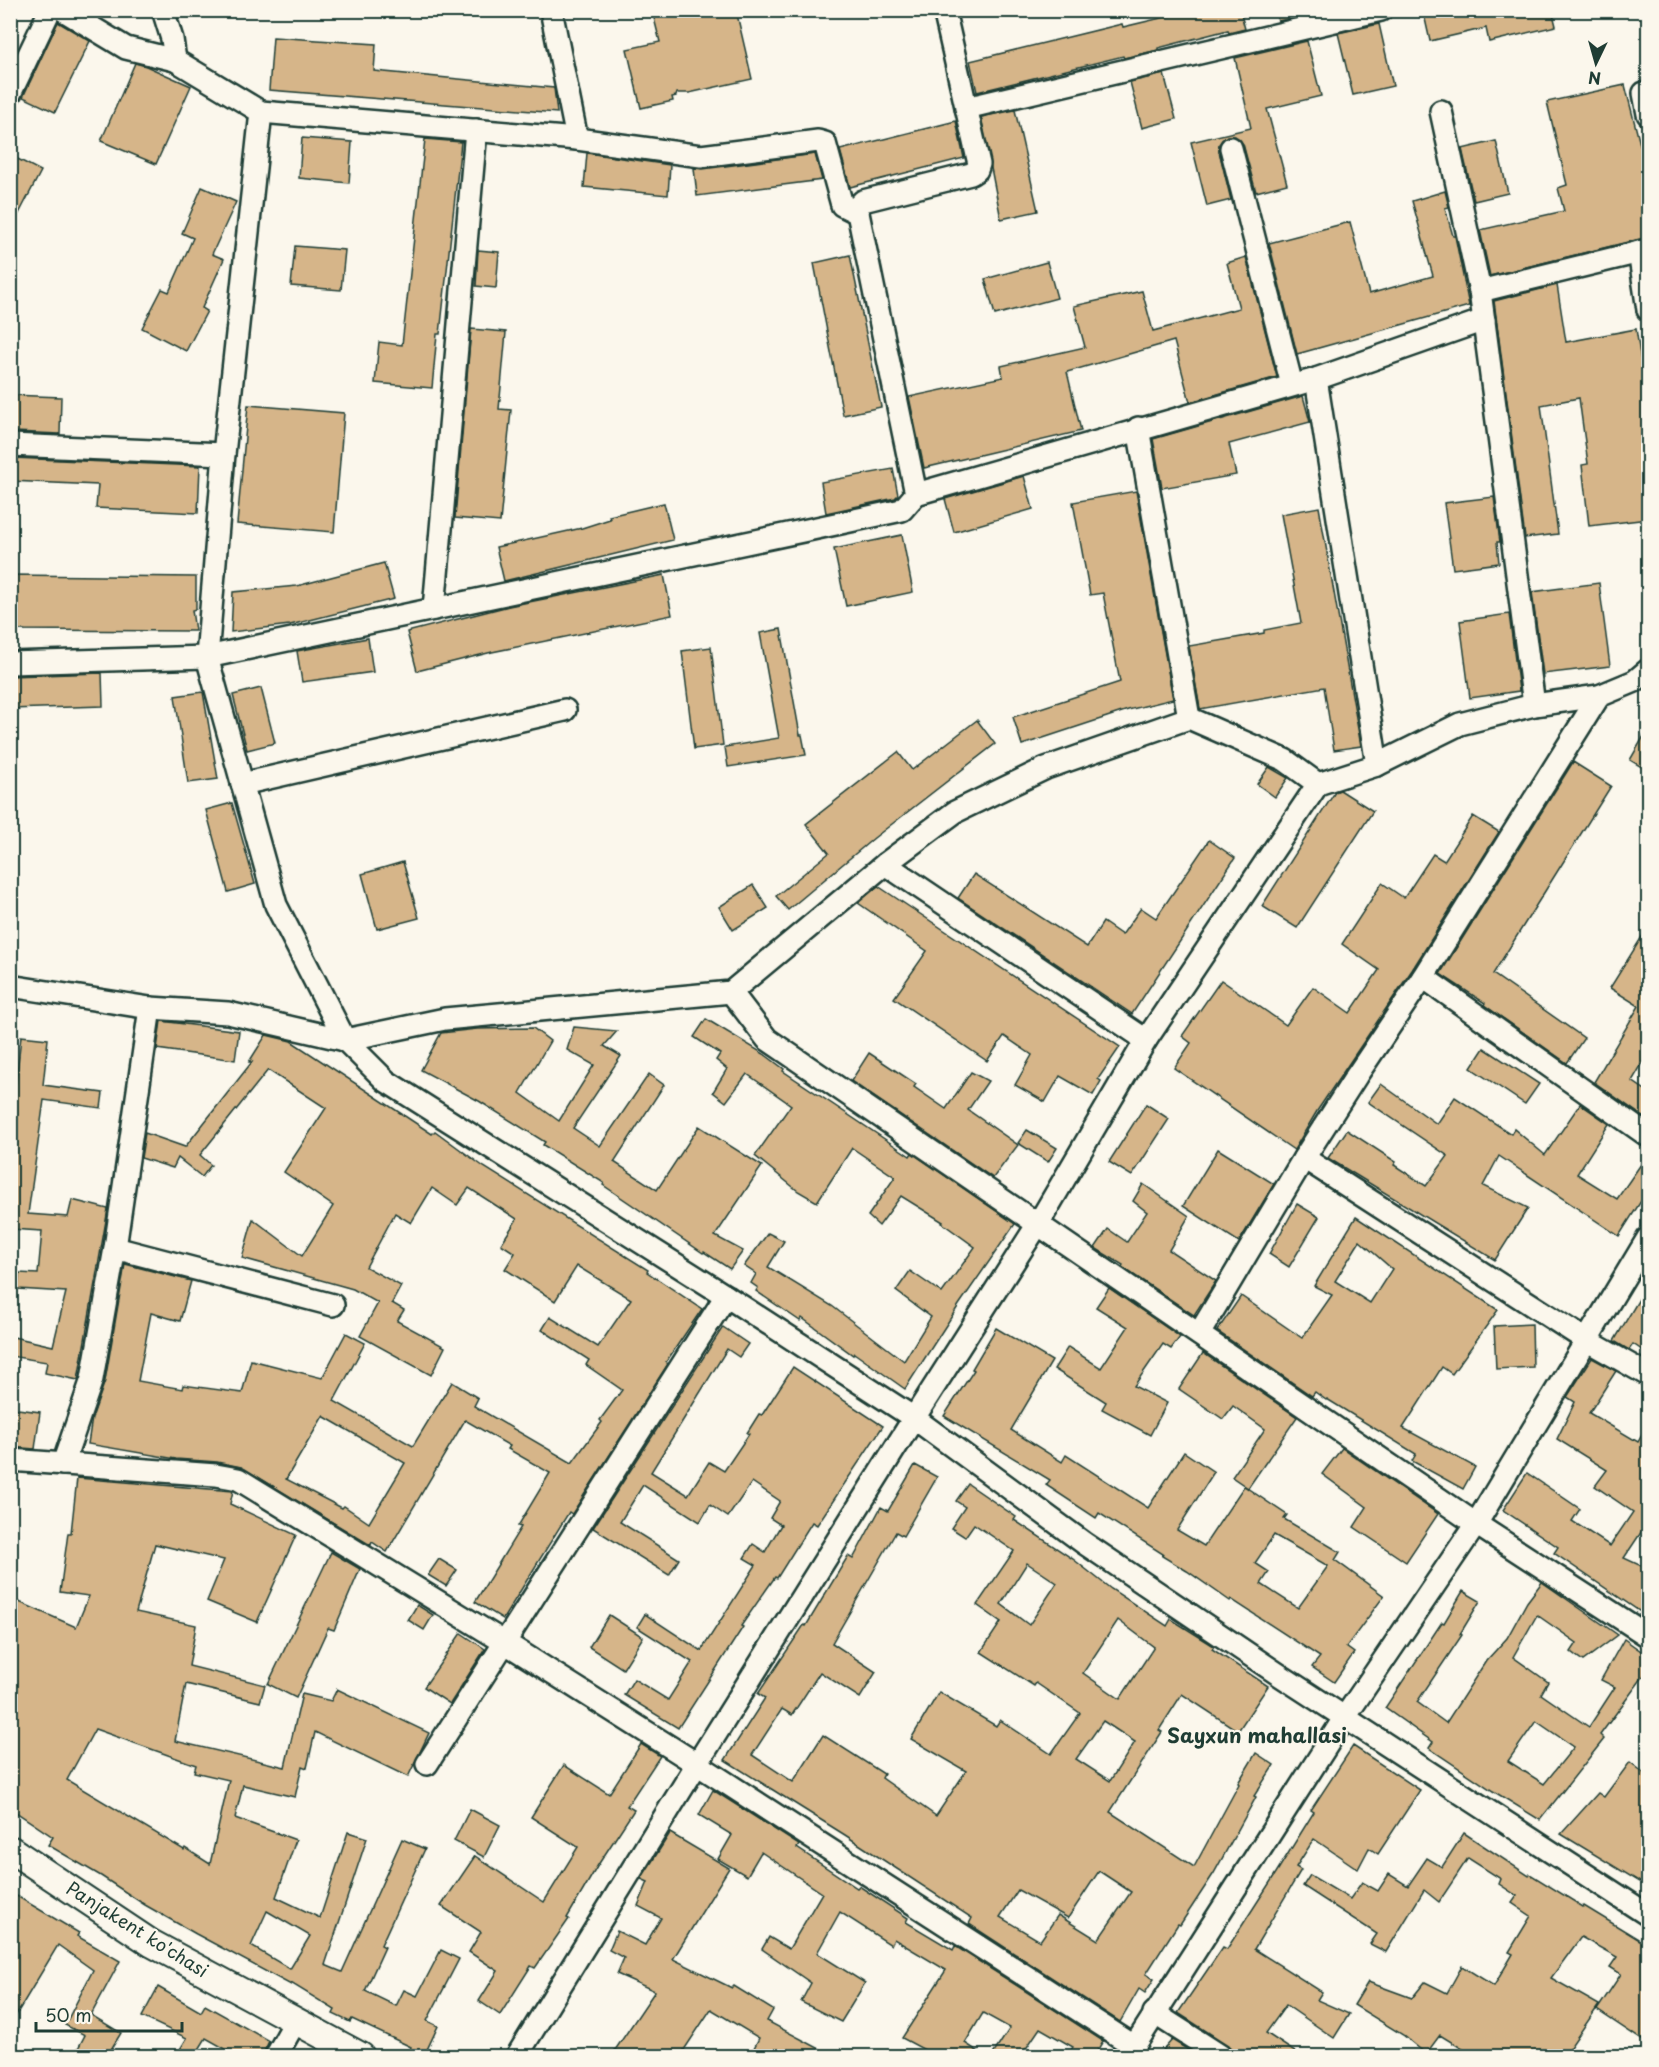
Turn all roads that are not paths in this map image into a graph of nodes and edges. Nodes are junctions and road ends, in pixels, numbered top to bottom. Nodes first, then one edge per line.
1 (50, 10) edge
2 (63, 10) edge
3 (163, 10) edge
4 (551, 10) edge
5 (944, 10) edge
6 (1381, 10) edge
7 (1355, 14) edge
8 (175, 60) junction
9 (1644, 93) dead end
10 (10, 94) edge
11 (966, 108) junction
12 (1441, 111) dead end
13 (261, 112) junction
14 (1648, 114) edge
15 (476, 130) junction
16 (577, 139) junction
17 (1231, 148) dead end
18 (858, 213) junction
19 (1644, 251) edge
20 (1480, 291) junction
21 (1648, 310) edge
22 (1484, 320) junction
23 (1316, 379) junction
24 (1292, 386) junction
25 (1138, 428) junction
26 (10, 446) edge
27 (224, 454) junction
28 (916, 494) junction
29 (434, 609) junction
30 (207, 657) junction
31 (10, 663) edge
32 (1644, 680) edge
33 (1599, 696) junction
34 (1534, 705) junction
35 (565, 710) dead end
36 (1189, 718) junction
37 (1377, 765) junction
38 (242, 784) junction
39 (1318, 784) junction
40 (885, 864) junction
41 (1423, 977) junction
42 (10, 986) edge
43 (731, 992) junction
44 (150, 1008) junction
45 (345, 1040) junction
46 (1146, 1040) junction
47 (1648, 1136) edge
48 (1304, 1158) junction
49 (1038, 1224) junction
50 (1648, 1238) edge
51 (115, 1248) junction
52 (726, 1296) junction
53 (333, 1305) dead end
54 (1199, 1334) junction
55 (1586, 1340) junction
56 (1648, 1375) edge
57 (914, 1418) junction
58 (10, 1460) edge
59 (63, 1464) junction
60 (1476, 1524) junction
61 (1648, 1636) edge
62 (504, 1642) junction
63 (1345, 1717) junction
64 (427, 1764) dead end
65 (696, 1764) junction
66 (10, 1849) edge
67 (1648, 1915) edge
68 (1154, 2013) junction
69 (296, 2022) junction
70 (1131, 2051) edge
71 (276, 2056) edge
72 (362, 2056) edge
73 (517, 2056) edge
74 (1221, 2056) edge

1 - 10 street
2 - 8 street
3 - 8 street
4 - 16 street
5 - 11 street
6 - 7 street
7 - 11 street
8 - 13 street
9 - 14 street
11 - 18 street
12 - 20 street
13 - 15 street
13 - 27 street
15 - 16 street
15 - 29 street
16 - 18 street
17 - 24 street
18 - 28 street
19 - 20 street
19 - 21 street
20 - 22 street
22 - 23 street
22 - 34 street
23 - 24 street
23 - 37 street
24 - 25 street
25 - 28 street
25 - 36 street
26 - 27 street
27 - 30 street
28 - 29 street
29 - 30 street
30 - 31 street
30 - 38 street
32 - 33 street
33 - 34 street
33 - 41 street
34 - 37 street
35 - 38 street
36 - 39 street
36 - 40 street
37 - 39 street
38 - 45 street
39 - 46 street
40 - 43 street
40 - 46 street
41 - 47 street
41 - 48 street
42 - 44 street
43 - 45 street
43 - 49 street
44 - 45 street
44 - 51 street
45 - 52 street
46 - 49 street
48 - 54 street
48 - 55 street
49 - 54 street
49 - 57 street
50 - 55 street
51 - 53 street
51 - 59 street
52 - 57 street
52 - 62 street
54 - 60 street
55 - 56 street
55 - 60 street
57 - 63 street
57 - 65 street
58 - 59 street
59 - 62 street
60 - 61 street
60 - 63 street
62 - 64 street
62 - 65 street
63 - 67 street
63 - 68 street
65 - 70 street
65 - 73 street
66 - 69 main road, Panjakent ko'chasi
68 - 70 street
68 - 74 street
69 - 71 street
69 - 72 main road, Panjakent ko'chasi

